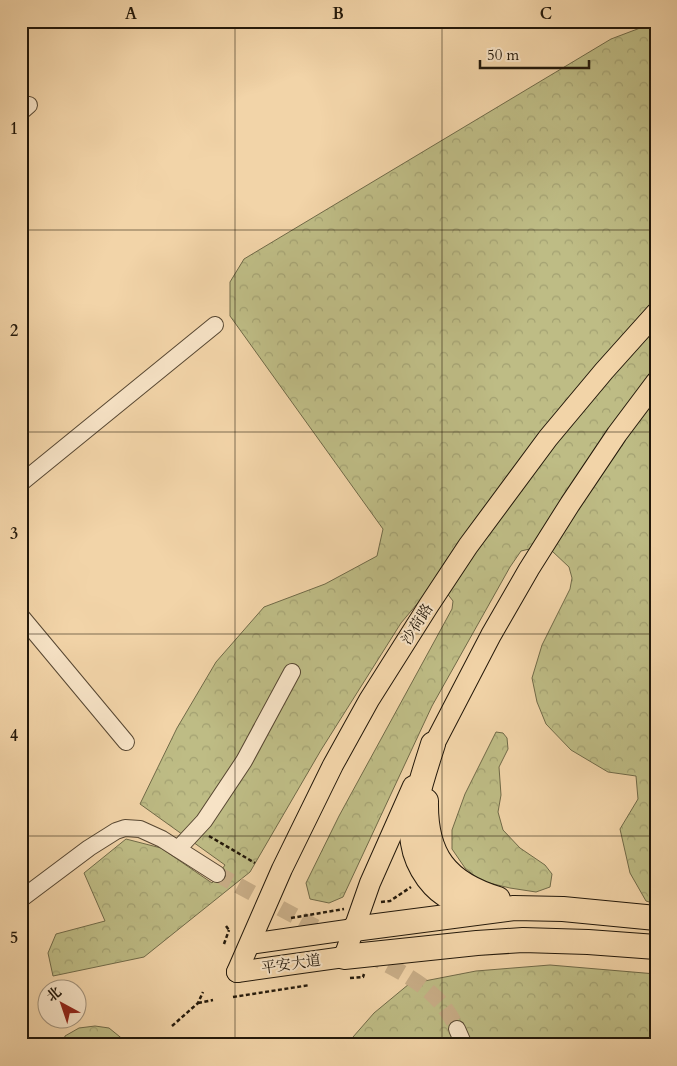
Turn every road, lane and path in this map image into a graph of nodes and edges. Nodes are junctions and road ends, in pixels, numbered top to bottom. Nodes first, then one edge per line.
1 (656, 313) edge
2 (215, 325) dead end
3 (656, 382) edge
4 (21, 483) edge
5 (21, 616) edge
6 (292, 672) dead end
7 (126, 742) dead end
8 (433, 744) junction
9 (197, 829) junction
10 (178, 849) junction
11 (255, 863) dead end
12 (217, 874) tunnel mouth
13 (413, 886) dead end
14 (21, 899) edge
15 (380, 902) dead end
16 (523, 908) junction
17 (291, 918) dead end
18 (350, 918) junction
19 (656, 918) edge
20 (226, 926) dead end
21 (224, 944) dead end
22 (250, 944) junction
23 (656, 947) edge
24 (347, 967) junction
25 (238, 972) joint
26 (363, 977) dead end
27 (310, 985) dead end
28 (204, 992) dead end
29 (233, 997) dead end
30 (213, 1000) dead end
31 (198, 1003) junction
32 (172, 1026) dead end
33 (457, 1029) tunnel mouth
34 (464, 1045) edge

1 - 22 main road, 沙荷路
2 - 4 street
3 - 8 main road
5 - 7 street
6 - 9 street
8 - 16 highway
8 - 18 main road
9 - 10 street
9 - 11 path
10 - 12 street
10 - 14 street
13 - 15 path
16 - 18 highway
16 - 19 highway
17 - 18 path
18 - 22 main road, 平安大道
18 - 24 main road
20 - 21 path
22 - 25 main road, 沙荷路
23 - 24 highway
24 - 25 main road, 平安大道
24 - 26 path
27 - 29 path
28 - 31 path
30 - 31 path
31 - 32 path
33 - 34 street

